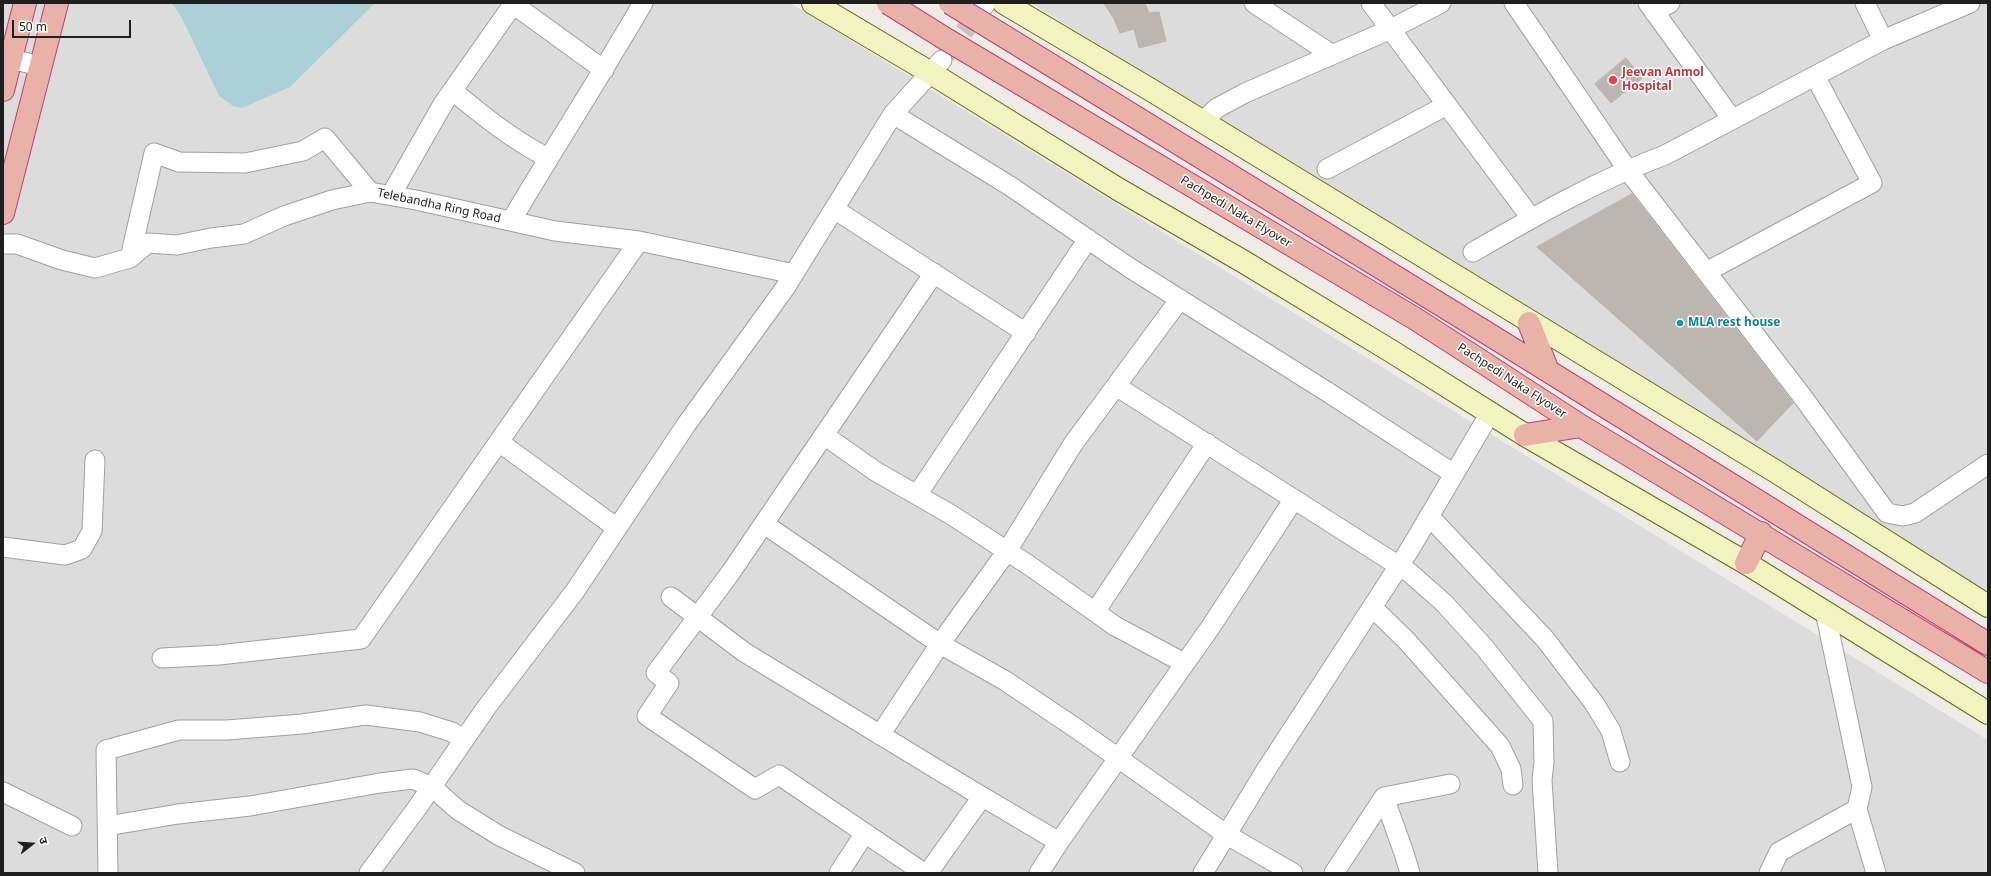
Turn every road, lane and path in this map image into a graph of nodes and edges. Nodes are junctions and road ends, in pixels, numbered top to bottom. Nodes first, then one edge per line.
1 (25, 3) edge
2 (57, 3) edge
3 (514, 3) edge
4 (643, 3) edge
5 (813, 3) edge
6 (888, 3) edge
7 (950, 3) edge
8 (1254, 3) edge
9 (1371, 3) edge
10 (1441, 3) edge
11 (1514, 3) edge
12 (1670, 3) edge
13 (1865, 3) edge
14 (1970, 3) edge
15 (992, 4) edge
16 (1651, 8) edge
17 (1391, 29) junction
18 (1883, 40) junction
19 (1331, 54) junction
20 (7, 58) edge
21 (40, 66) junction
22 (937, 66) junction
23 (604, 70) junction
24 (1815, 76) junction
25 (3, 90) edge
26 (452, 91) junction
27 (1447, 106) junction
28 (893, 114) junction
29 (1732, 119) junction
30 (1202, 122) junction
31 (548, 158) junction
32 (1328, 169) dead end
33 (1627, 169) junction
34 (370, 192) junction
35 (391, 195) junction
36 (834, 209) junction
37 (3, 213) edge
38 (1531, 218) junction
39 (511, 221) junction
40 (1088, 239) junction
41 (638, 241) junction
42 (3, 244) edge
43 (1473, 252) dead end
44 (130, 258) junction
45 (1706, 272) junction
46 (934, 273) junction
47 (794, 274) junction
48 (1180, 299) junction
49 (1530, 323) junction
50 (1026, 333) junction
51 (1548, 371) junction
52 (1116, 386) junction
53 (1490, 413) junction
54 (1581, 426) junction
55 (1525, 435) junction
56 (824, 436) junction
57 (499, 442) junction
58 (1207, 443) junction
59 (95, 460) dead end
60 (1988, 464) edge
61 (1454, 474) junction
62 (918, 495) junction
63 (1294, 499) junction
64 (1429, 516) junction
65 (764, 524) junction
66 (617, 528) junction
67 (1761, 533) junction
68 (3, 547) edge
69 (1007, 551) junction
70 (1746, 563) junction
71 (1398, 567) junction
72 (671, 597) dead end
73 (1988, 606) edge
74 (1372, 607) junction
75 (1825, 611) junction
76 (1095, 612) junction
77 (697, 617) junction
78 (940, 644) junction
79 (1988, 644) edge
80 (162, 658) dead end
81 (1184, 663) junction
82 (1988, 672) edge
83 (1988, 713) edge
84 (880, 735) junction
85 (464, 740) junction
86 (1119, 759) junction
87 (1620, 762) dead end
88 (1450, 784) dead end
89 (1513, 785) dead end
90 (432, 787) junction
91 (3, 792) edge
92 (982, 797) junction
93 (1384, 797) junction
94 (1857, 809) junction
95 (72, 826) dead end
96 (107, 826) junction
97 (865, 833) junction
98 (1227, 835) junction
99 (1059, 842) junction
100 (108, 873) edge
101 (369, 873) edge
102 (575, 873) edge
103 (839, 873) edge
104 (924, 873) edge
105 (928, 873) edge
106 (1039, 873) edge
107 (1203, 873) edge
108 (1293, 873) edge
109 (1334, 873) edge
110 (1410, 873) edge
111 (1548, 873) edge
112 (1769, 873) edge
113 (1876, 873) edge

1 - 20 highway
2 - 21 highway
3 - 23 street
3 - 26 street
4 - 23 street
5 - 22 main road
6 - 54 highway, Pachpedi Naka Flyover, bridge
7 - 51 highway, bridge
8 - 19 street
9 - 17 street
10 - 17 street
11 - 33 street
12 - 16 street
13 - 18 street
14 - 18 street
15 - 30 main road
16 - 29 street
17 - 19 street
17 - 27 street
18 - 24 street
19 - 30 street
20 - 21 street
20 - 25 highway
21 - 37 highway
22 - 28 street
22 - 53 main road
23 - 31 street
24 - 29 street
24 - 45 street
26 - 31 street
26 - 35 street
27 - 32 street
27 - 38 street
28 - 36 street
28 - 40 street
29 - 33 street
30 - 49 main road
31 - 39 street
33 - 38 street
33 - 45 street
34 - 35 street, Telebandha Ring Road
34 - 44 street, Telebandha Ring Road
34 - 44 street
35 - 39 street, Telebandha Ring Road
36 - 46 street
36 - 47 street
38 - 43 street
39 - 41 street, Telebandha Ring Road
40 - 48 street
40 - 50 street
41 - 47 street, Telebandha Ring Road
41 - 57 street
42 - 44 street, Telebandha Ring Road
45 - 60 street
46 - 50 street
46 - 56 street
47 - 66 street
48 - 52 street
48 - 61 street
49 - 51 highway
49 - 73 main road
50 - 62 street
51 - 79 highway
52 - 58 street
52 - 69 street
53 - 55 main road
53 - 61 street
54 - 55 highway
54 - 67 highway, Pachpedi Naka Flyover
55 - 70 main road
56 - 62 street
56 - 65 street
57 - 66 street
57 - 80 street
58 - 63 street
58 - 76 street
59 - 68 street
61 - 64 street
62 - 69 street
63 - 71 street
63 - 81 street
64 - 71 street
64 - 87 street
65 - 77 street
65 - 78 street
66 - 85 street
67 - 70 highway
67 - 82 highway, Pachpedi Naka Flyover
69 - 76 street
69 - 78 street
70 - 75 main road
71 - 74 street
71 - 111 street
72 - 77 street
74 - 89 street
74 - 98 street
75 - 83 main road
75 - 94 street
76 - 81 street
77 - 84 street
77 - 97 street
78 - 84 street
78 - 86 street
81 - 86 street
84 - 92 street
85 - 90 street
85 - 96 street
86 - 98 street
86 - 99 street
88 - 93 street
90 - 96 street
90 - 101 street
90 - 102 street
91 - 95 street
92 - 99 street
92 - 105 street
93 - 109 street
93 - 110 street
94 - 112 street
94 - 113 street
96 - 100 street
97 - 103 street
97 - 104 street
98 - 107 street
98 - 108 street
99 - 106 street

